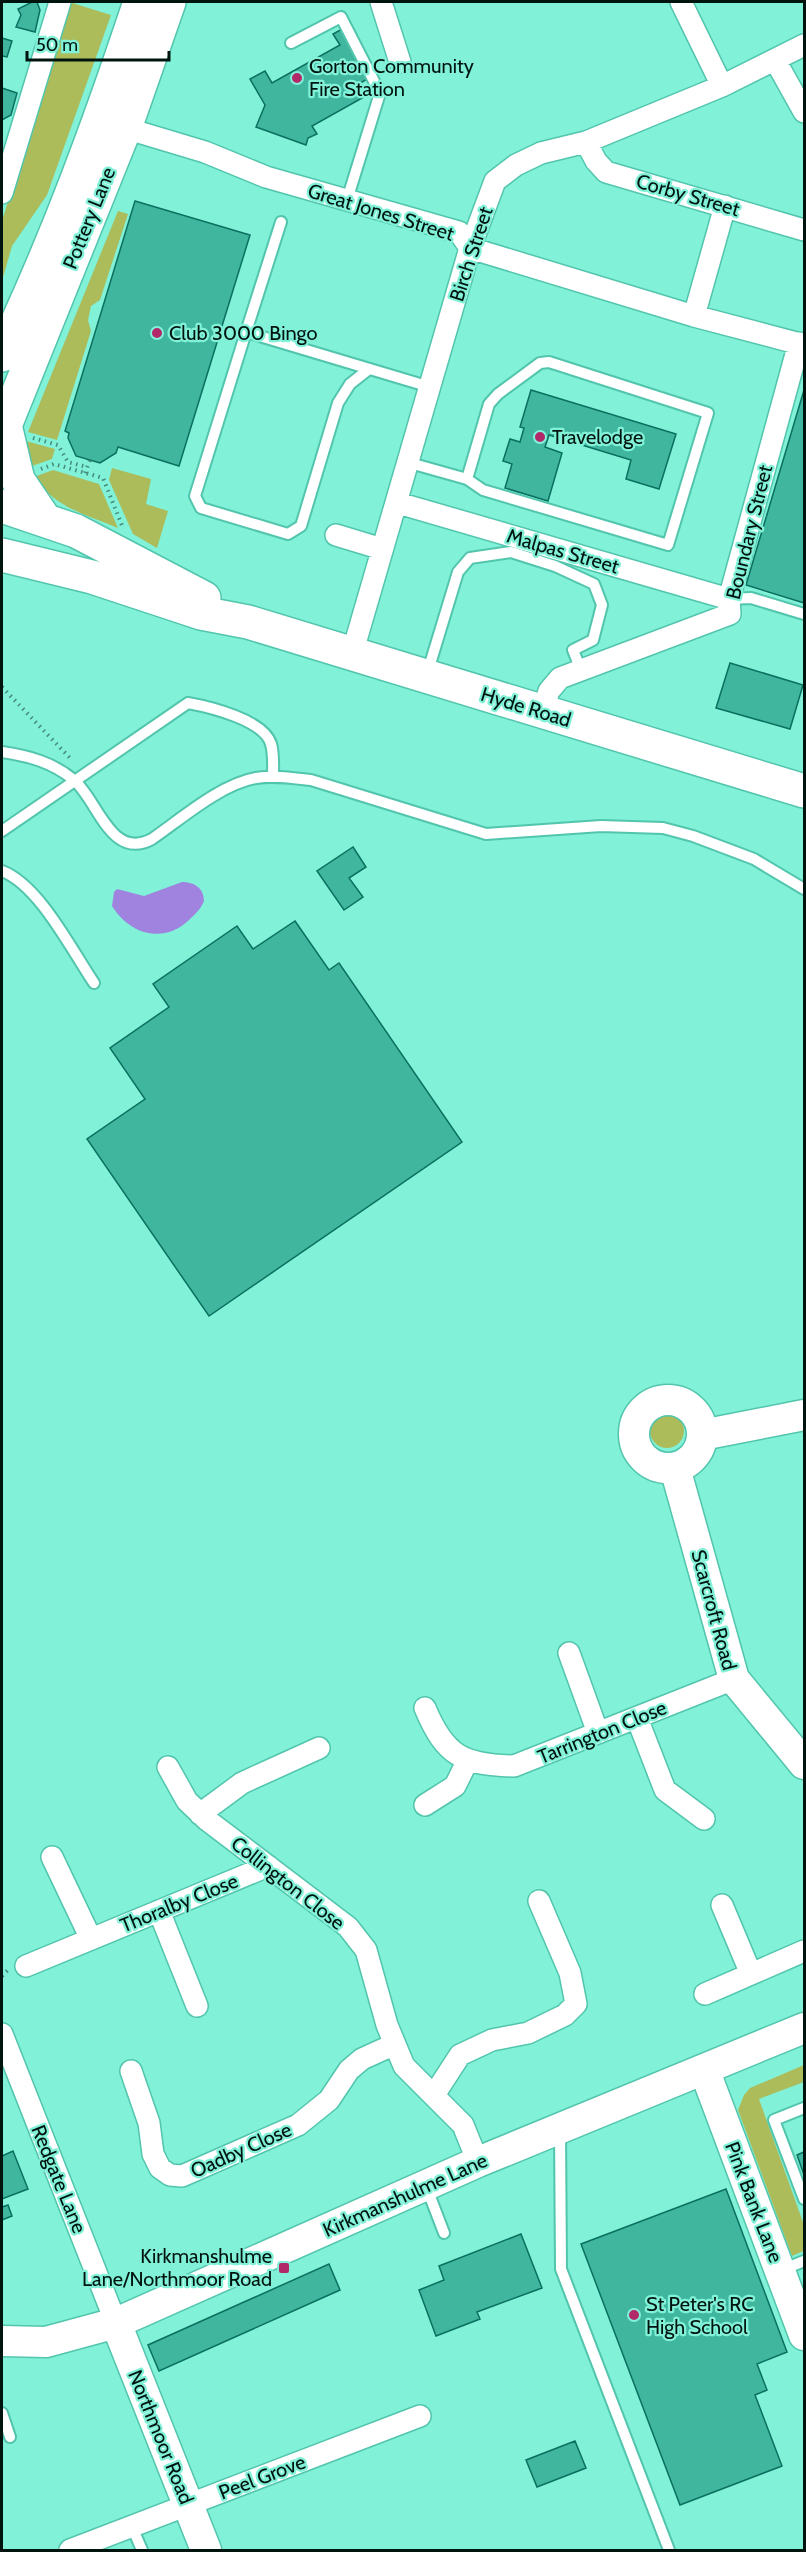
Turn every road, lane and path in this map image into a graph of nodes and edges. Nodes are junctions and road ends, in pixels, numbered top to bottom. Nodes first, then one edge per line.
1 (60, 2) edge
2 (140, 2) edge
3 (169, 2) edge
4 (381, 2) edge
5 (681, 2) edge
6 (291, 43) dead end
7 (804, 45) edge
8 (775, 60) junction
9 (400, 62) dead end
10 (722, 86) junction
11 (108, 100) junction
12 (804, 112) edge
13 (125, 128) junction
14 (586, 142) junction
15 (6, 160) edge
16 (2, 193) edge
17 (346, 200) junction
18 (725, 206) junction
19 (281, 222) dead end
20 (804, 230) edge
21 (470, 248) junction
22 (694, 316) junction
23 (246, 332) junction
24 (802, 344) edge
25 (2, 355) edge
26 (369, 369) junction
27 (430, 387) junction
28 (12, 432) edge
29 (90, 460) dead end
30 (410, 463) junction
31 (87, 467) junction
32 (36, 471) dead end
33 (86, 473) junction
34 (467, 479) junction
35 (398, 503) junction
36 (2, 506) edge
37 (45, 520) junction
38 (2, 531) edge
39 (336, 535) dead end
40 (126, 537) dead end
41 (382, 549) junction
42 (2, 555) edge
43 (2, 569) edge
44 (92, 577) junction
45 (137, 592) junction
46 (729, 599) junction
47 (804, 614) edge
48 (248, 622) junction
49 (352, 654) junction
50 (581, 670) junction
51 (426, 677) junction
52 (2, 687) edge
53 (542, 712) junction
54 (2, 752) edge
55 (84, 772) junction
56 (273, 777) junction
57 (76, 782) junction
58 (804, 791) edge
59 (2, 831) edge
60 (2, 871) edge
61 (804, 889) edge
62 (94, 983) dead end
63 (804, 1415) edge
64 (702, 1435) junction
65 (675, 1468) junction
66 (569, 1653) dead end
67 (734, 1679) junction
68 (425, 1708) dead end
69 (637, 1718) junction
70 (598, 1733) junction
71 (319, 1748) dead end
72 (468, 1760) junction
73 (804, 1764) edge
74 (168, 1767) dead end
75 (425, 1805) dead end
76 (200, 1814) junction
77 (704, 1819) dead end
78 (52, 1857) dead end
79 (268, 1866) junction
80 (539, 1901) dead end
81 (722, 1905) dead end
82 (159, 1911) junction
83 (91, 1939) junction
84 (804, 1951) edge
85 (26, 1966) dead end
86 (752, 1974) junction
87 (705, 1994) dead end
88 (197, 2006) dead end
89 (804, 2028) edge
90 (395, 2044) junction
91 (4, 2045) edge
92 (704, 2069) junction
93 (131, 2071) dead end
94 (434, 2095) junction
95 (804, 2108) edge
96 (560, 2130) junction
97 (478, 2162) junction
98 (426, 2186) junction
99 (804, 2199) edge
100 (444, 2233) dead end
101 (792, 2266) edge
102 (116, 2323) junction
103 (804, 2335) edge
104 (2, 2341) edge
105 (2, 2413) edge
106 (420, 2416) dead end
107 (10, 2437) dead end
108 (189, 2505) junction
109 (132, 2526) junction
110 (70, 2550) edge
111 (142, 2550) edge
112 (206, 2550) edge
113 (669, 2550) edge

1 - 15 street
2 - 11 highway, Pottery Lane
3 - 13 highway, Pottery Lane
4 - 9 street
5 - 10 street
6 - 17 lane
7 - 8 street, Birch Street
8 - 10 street, Birch Street
8 - 12 street
10 - 14 street, Birch Street
11 - 13 street
11 - 25 highway, Pottery Lane
13 - 17 street, Great Jones Street
13 - 28 highway, Pottery Lane
14 - 18 street, Corby Street
14 - 21 street, Birch Street
15 - 16 street
17 - 21 street, Great Jones Street
18 - 20 street, Corby Street
18 - 22 street
19 - 23 lane
21 - 22 street, Great Jones Street
21 - 27 street, Birch Street
22 - 24 street, Great Jones Street
23 - 26 lane
23 - 26 lane
24 - 46 street, Boundary Street
26 - 27 lane
27 - 30 street, Birch Street
28 - 31 path
28 - 37 highway
29 - 31 path
30 - 34 lane
30 - 35 street, Birch Street
31 - 33 path
32 - 33 path
33 - 40 path
34 - 34 lane
35 - 41 street, Birch Street
35 - 46 street, Malpas Street
36 - 37 highway, Hyde Road
37 - 48 highway, Hyde Road
38 - 45 highway
39 - 41 street
41 - 49 street, Birch Street
42 - 44 highway, Hyde Road
43 - 44 highway
44 - 45 highway, Hyde Road
45 - 48 highway, Hyde Road
46 - 47 lane
46 - 50 street, Boundary Street
48 - 49 highway, Hyde Road
49 - 51 highway, Hyde Road
50 - 51 lane
50 - 53 street, Boundary Street
51 - 53 highway, Hyde Road
52 - 55 path
53 - 58 highway, Hyde Road
54 - 57 lane
55 - 56 lane
55 - 57 lane
56 - 57 lane
56 - 61 lane
57 - 59 lane
60 - 62 lane
63 - 64 street
64 - 65 street
64 - 65 street
65 - 67 street, Scarcroft Road
66 - 70 street
67 - 69 street, Tarrington Close
67 - 73 street, Scarcroft Road
68 - 72 street, Tarrington Close
69 - 70 street, Tarrington Close
69 - 77 street
70 - 72 street, Tarrington Close
71 - 76 street
72 - 75 street
74 - 76 street, Collington Close
76 - 79 street, Collington Close
78 - 83 street
79 - 82 street, Thoralby Close
79 - 90 street, Collington Close
80 - 94 street
81 - 86 street
82 - 83 street, Thoralby Close
82 - 88 street
83 - 85 street, Thoralby Close
84 - 86 street
86 - 87 street
89 - 92 street, Kirkmanshulme Lane
90 - 93 street, Oadby Close
90 - 94 street, Collington Close
91 - 102 street, Redgate Lane
92 - 96 street, Kirkmanshulme Lane
92 - 101 street, Pink Bank Lane
94 - 97 street, Collington Close
95 - 99 lane
96 - 97 street, Kirkmanshulme Lane
96 - 113 lane
97 - 98 street, Kirkmanshulme Lane
98 - 100 lane
98 - 102 street, Kirkmanshulme Lane
101 - 103 street, Pink Bank Lane
102 - 104 street, Kirkmanshulme Lane
102 - 108 street, Northmoor Road
105 - 107 lane
106 - 108 street, Peel Grove
108 - 109 street, Peel Grove
108 - 112 street, Northmoor Road
109 - 110 street, Peel Grove
109 - 111 lane

